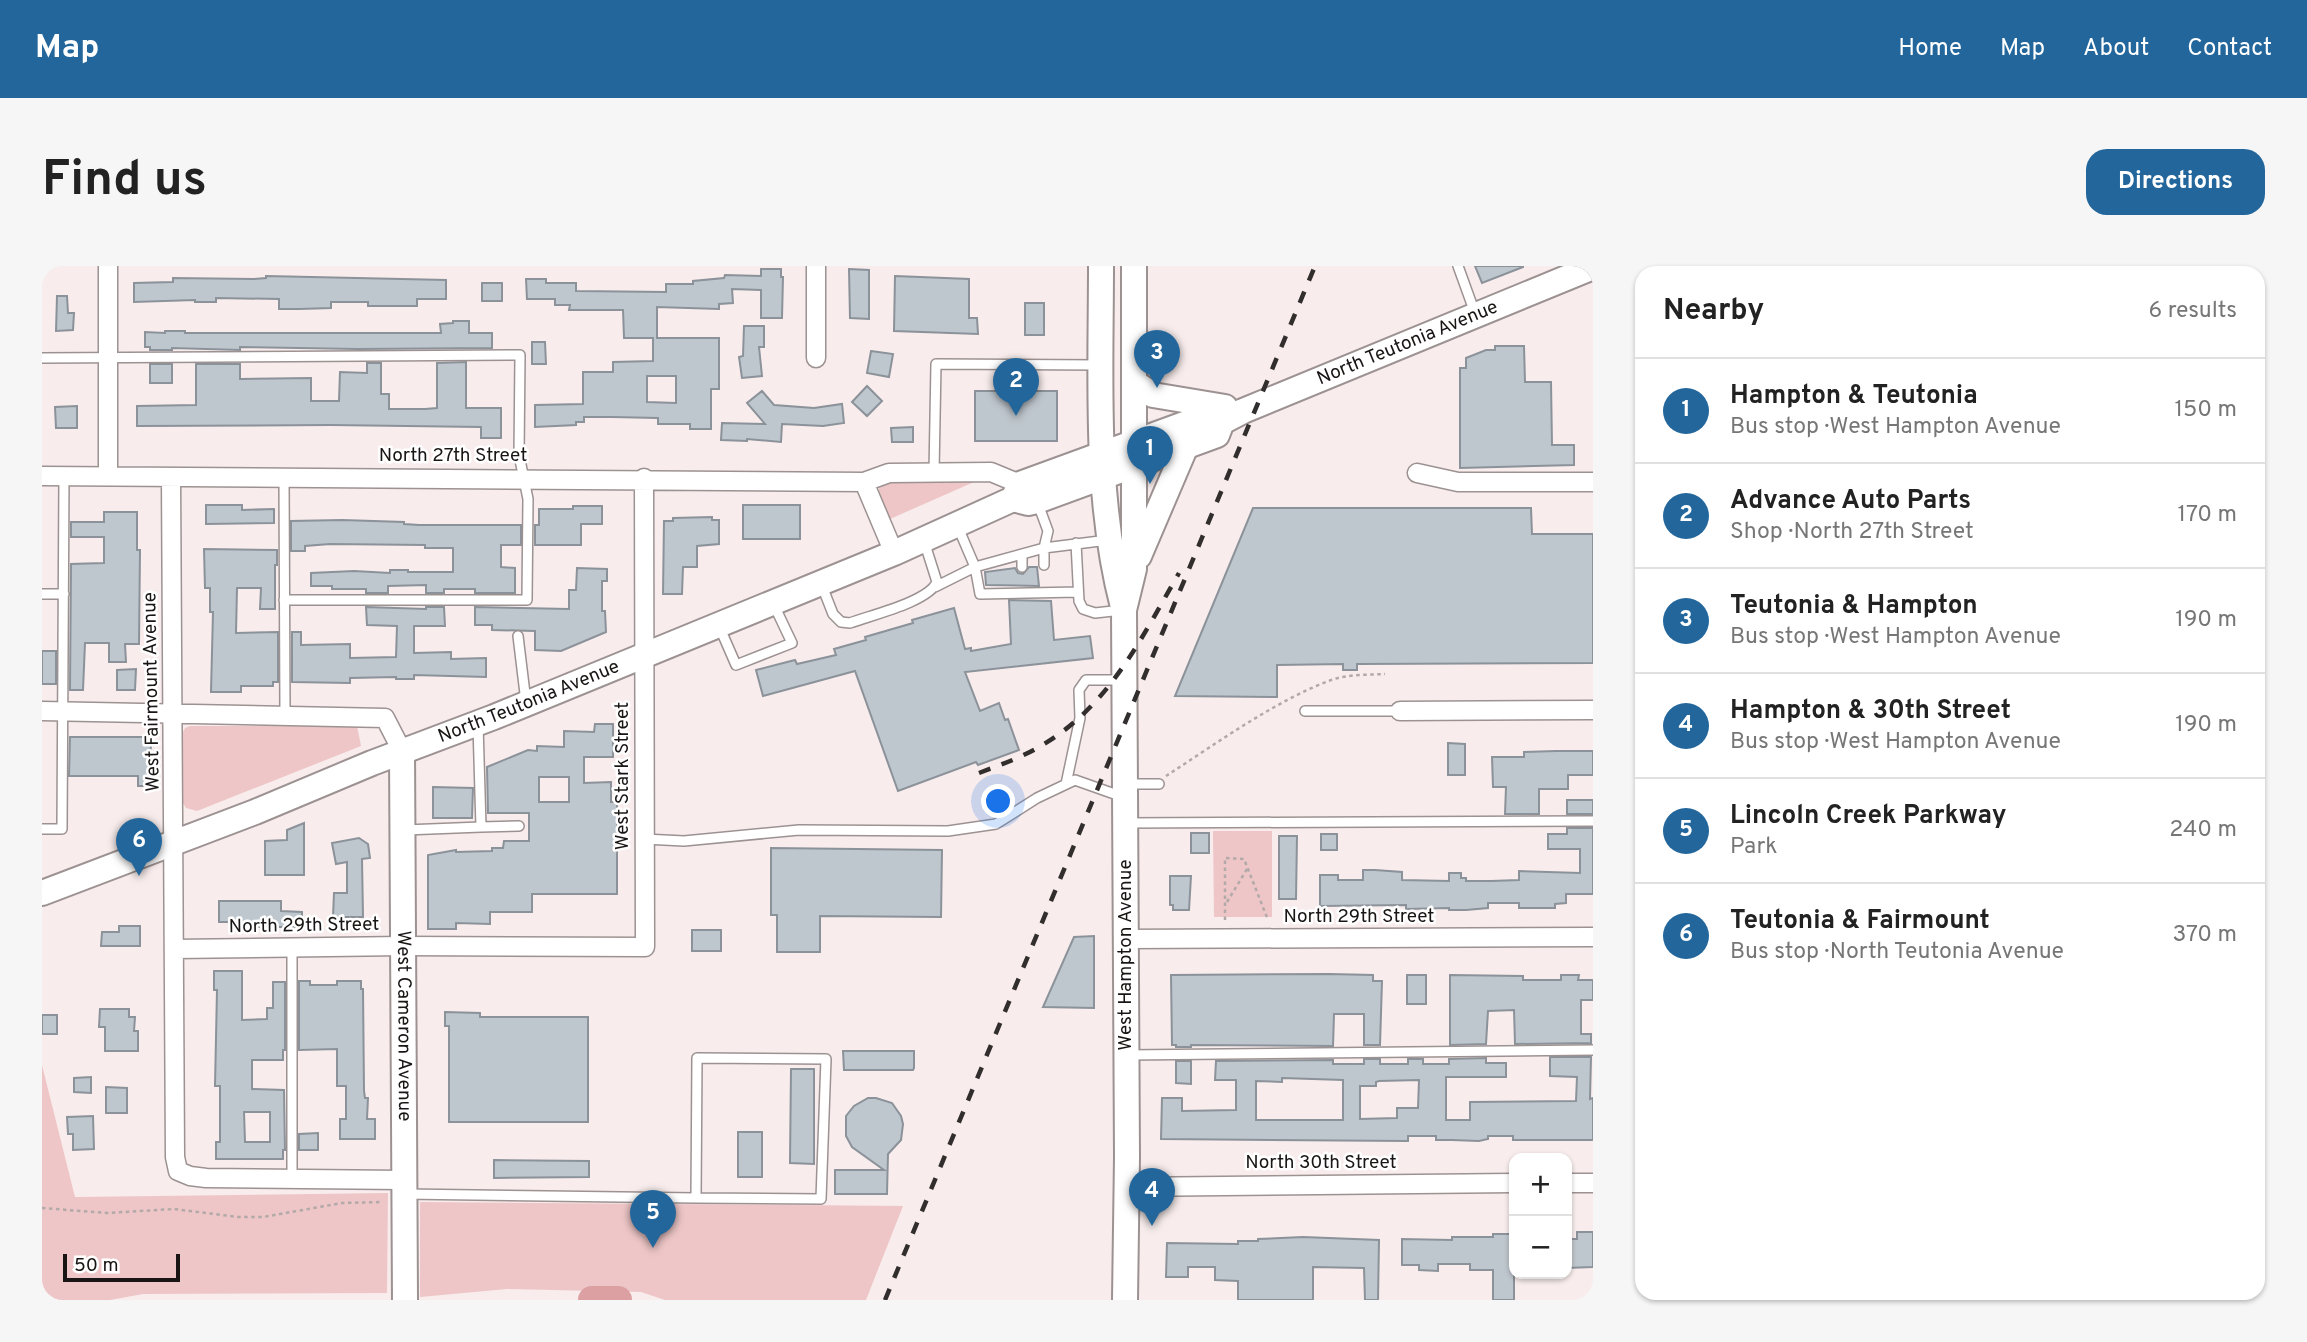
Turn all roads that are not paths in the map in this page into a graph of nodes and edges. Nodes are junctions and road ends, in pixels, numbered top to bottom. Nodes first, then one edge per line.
1 (108, 266) edge
2 (816, 266) edge
3 (1101, 266) edge
4 (1134, 266) edge
5 (1458, 266) edge
6 (1593, 267) edge
7 (1476, 315) junction
8 (42, 358) edge
9 (108, 358) junction
10 (816, 358) dead end
11 (1101, 365) junction
12 (1134, 382) junction
13 (1233, 416) junction
14 (1186, 446) junction
15 (1134, 453) junction
16 (1104, 465) junction
17 (934, 472) junction
18 (1417, 472) dead end
19 (284, 475) junction
20 (42, 476) edge
21 (64, 476) junction
22 (108, 476) junction
23 (525, 477) junction
24 (171, 478) junction
25 (644, 478) junction
26 (864, 482) junction
27 (1593, 482) edge
28 (1023, 495) junction
29 (957, 523) junction
30 (923, 539) junction
31 (1110, 540) junction
32 (1076, 543) junction
33 (1044, 548) junction
34 (894, 553) junction
35 (1022, 554) junction
36 (1044, 565) dead end
37 (975, 567) junction
38 (1022, 567) dead end
39 (1133, 569) junction
40 (820, 583) junction
41 (935, 587) junction
42 (1079, 592) junction
43 (42, 594) edge
44 (64, 594) junction
45 (284, 600) junction
46 (773, 602) junction
47 (1124, 610) junction
48 (718, 624) junction
49 (518, 636) dead end
50 (644, 654) junction
51 (1124, 680) junction
52 (526, 704) junction
53 (1593, 710) edge
54 (42, 711) edge
55 (63, 711) junction
56 (1305, 711) dead end
57 (1400, 711) joint
58 (173, 712) junction
59 (285, 715) junction
60 (478, 723) junction
61 (402, 751) junction
62 (1066, 784) junction
63 (1157, 784) road end
64 (1125, 791) junction
65 (1593, 821) edge
66 (1125, 823) junction
67 (519, 825) dead end
68 (481, 827) junction
69 (42, 829) edge
70 (404, 830) junction
71 (645, 839) junction
72 (175, 842) junction
73 (42, 893) edge
74 (1593, 937) edge
75 (1126, 939) junction
76 (403, 946) junction
77 (645, 947) joint
78 (292, 948) junction
79 (174, 949) junction
80 (1593, 1050) edge
81 (1126, 1055) junction
82 (292, 1179) junction
83 (1509, 1183) edge
84 (1572, 1183) edge
85 (1593, 1183) edge
86 (403, 1187) junction
87 (1127, 1187) junction
88 (696, 1198) junction
89 (405, 1300) edge
90 (1125, 1300) edge

1 - 9 street
2 - 10 street
3 - 11 main road, West Hampton Avenue
4 - 12 main road, West Hampton Avenue
5 - 7 lane
6 - 7 main road, North Teutonia Avenue
7 - 13 main road, North Teutonia Avenue
8 - 9 lane
9 - 22 street
9 - 23 lane
11 - 16 main road, West Hampton Avenue
11 - 17 lane
12 - 13 main road
12 - 15 main road, West Hampton Avenue
13 - 14 main road, North Teutonia Avenue
13 - 15 main road, North Teutonia Avenue
14 - 15 main road, North Teutonia Avenue
14 - 39 main road
15 - 16 main road, North Teutonia Avenue
15 - 39 main road, West Hampton Avenue
16 - 28 main road, North Teutonia Avenue
16 - 31 main road, West Hampton Avenue
17 - 26 street, North 27th Street
17 - 28 street, North 27th Street
18 - 27 street
19 - 23 street, North 27th Street
19 - 24 street, North 27th Street
19 - 45 lane
20 - 21 street, North 27th Street
21 - 22 street, North 27th Street
21 - 44 lane
22 - 24 street, North 27th Street
23 - 25 street, North 27th Street
23 - 45 lane
24 - 58 street, West Fairmount Avenue
25 - 26 street, North 27th Street
25 - 50 street, West Stark Street
26 - 34 street
28 - 29 main road, North Teutonia Avenue
28 - 33 lane
29 - 30 main road, North Teutonia Avenue
29 - 37 lane
30 - 34 main road, North Teutonia Avenue
30 - 41 lane
31 - 32 lane
31 - 47 main road, West Hampton Avenue
32 - 33 lane
32 - 42 lane
33 - 35 lane
33 - 36 lane
34 - 40 main road, North Teutonia Avenue
35 - 37 lane
35 - 38 lane
37 - 41 lane
37 - 42 lane
39 - 47 main road, West Hampton Avenue
40 - 41 lane
40 - 46 main road, North Teutonia Avenue
42 - 47 lane
43 - 44 lane
44 - 55 lane
45 - 59 lane
46 - 48 main road, North Teutonia Avenue
46 - 48 lane
47 - 51 main road, West Hampton Avenue
48 - 50 main road, North Teutonia Avenue
49 - 52 lane
50 - 52 main road, North Teutonia Avenue
50 - 71 street, West Stark Street
51 - 62 lane
51 - 64 main road, West Hampton Avenue
52 - 60 main road, North Teutonia Avenue
53 - 57 street
54 - 55 street
55 - 58 street
55 - 69 lane
56 - 57 lane
58 - 59 street
58 - 72 street, West Fairmount Avenue
59 - 61 street
60 - 61 main road, North Teutonia Avenue
60 - 68 lane
61 - 70 main road, West Cameron Avenue
61 - 72 main road, North Teutonia Avenue
62 - 64 lane
62 - 71 lane
63 - 64 lane
64 - 66 main road, West Hampton Avenue
65 - 66 lane
66 - 75 main road, West Hampton Avenue
67 - 68 lane
68 - 70 lane
70 - 76 main road, West Cameron Avenue
71 - 77 street, West Stark Street
72 - 73 main road, North Teutonia Avenue
72 - 79 street, West Fairmount Avenue
74 - 75 street, North 29th Street
75 - 81 main road, West Hampton Avenue
76 - 77 street, North 29th Street
76 - 78 street, North 29th Street
76 - 86 main road, West Cameron Avenue
78 - 79 street, North 29th Street
78 - 82 lane
79 - 82 street, West Fairmount Avenue
80 - 81 lane
81 - 87 main road, West Hampton Avenue
82 - 86 street
83 - 87 street, North 30th Street
84 - 85 street
86 - 88 lane
86 - 89 main road, West Cameron Avenue
87 - 90 main road, West Hampton Avenue
88 - 88 lane

